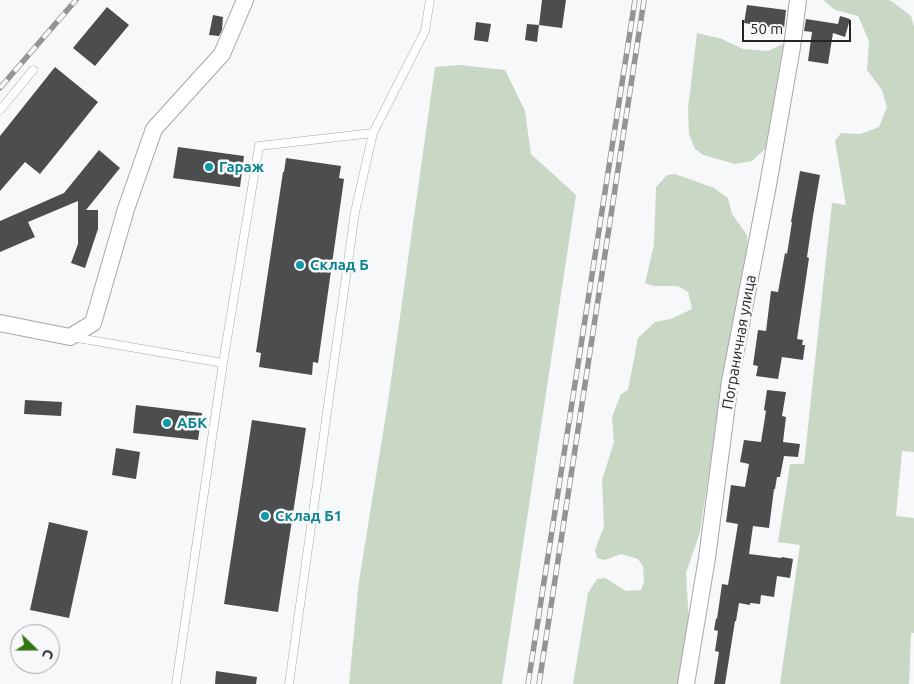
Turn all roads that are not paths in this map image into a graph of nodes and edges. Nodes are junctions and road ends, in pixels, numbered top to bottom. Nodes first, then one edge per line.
1 (245, 0) edge
2 (430, 0) edge
3 (798, 0) edge
4 (33, 70) dead end
5 (0, 110) edge
6 (372, 134) junction
7 (0, 323) edge
8 (70, 337) junction
9 (223, 363) junction
10 (176, 684) edge
11 (289, 684) edge
12 (686, 684) edge

1 - 8 street
2 - 6 lane
3 - 12 street, Пограничная улица
4 - 5 lane
6 - 9 lane
6 - 11 lane
7 - 8 street
8 - 9 lane
9 - 10 lane

